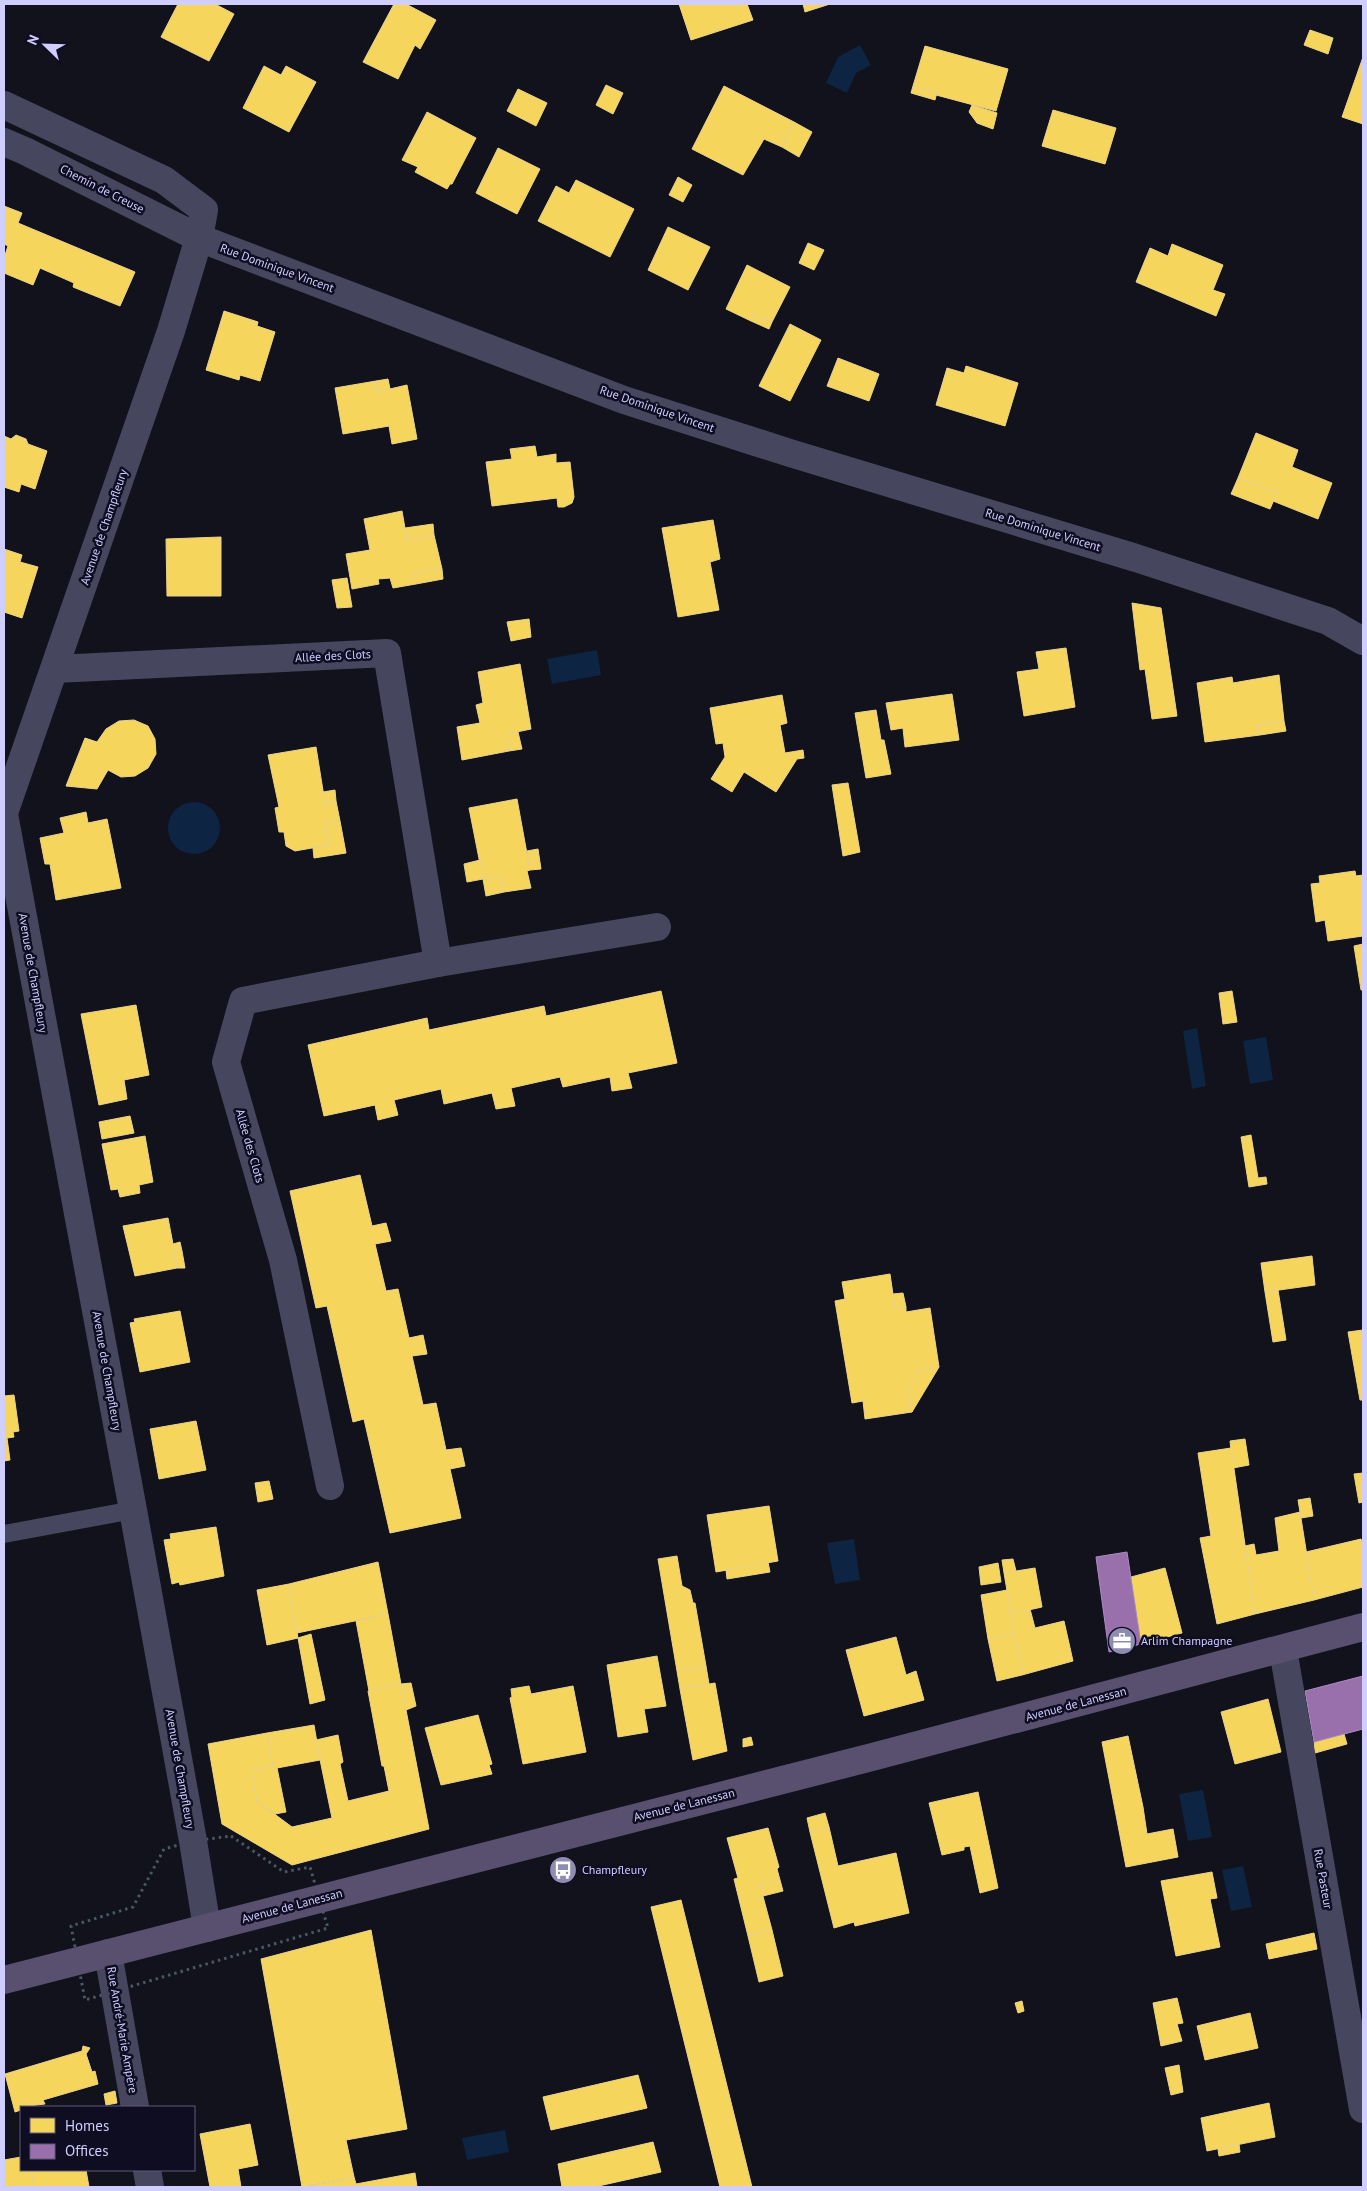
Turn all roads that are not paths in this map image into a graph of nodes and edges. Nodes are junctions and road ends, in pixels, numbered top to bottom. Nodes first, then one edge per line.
1 (4, 105) edge
2 (4, 142) edge
3 (199, 238) junction
4 (1363, 641) edge
5 (55, 669) junction
6 (4, 814) edge
7 (657, 927) dead end
8 (438, 963) junction
9 (330, 1486) dead end
10 (133, 1510) junction
11 (4, 1534) edge
12 (1363, 1627) edge
13 (1283, 1650) junction
14 (207, 1928) junction
15 (108, 1953) junction
16 (4, 1980) edge
17 (135, 2106) edge
18 (1363, 2109) edge
19 (146, 2171) edge
20 (150, 2187) edge

1 - 3 street
2 - 3 street, Chemin de Creuse
3 - 4 street, Rue Dominique Vincent
3 - 5 street, Avenue de Champfleury
5 - 6 street, Avenue de Champfleury
5 - 8 street, Allée des Clots
6 - 10 street, Avenue de Champfleury
7 - 8 street, Allée des Clots
8 - 9 street, Allée des Clots
10 - 11 lane
10 - 14 street, Avenue de Champfleury
12 - 13 main road, Avenue de Lanessan
13 - 14 main road, Avenue de Lanessan
13 - 18 street, Rue Pasteur
14 - 15 main road, Avenue de Lanessan
15 - 16 main road, Avenue de Lanessan
15 - 17 street, Rue André-Marie Ampère
19 - 20 street

